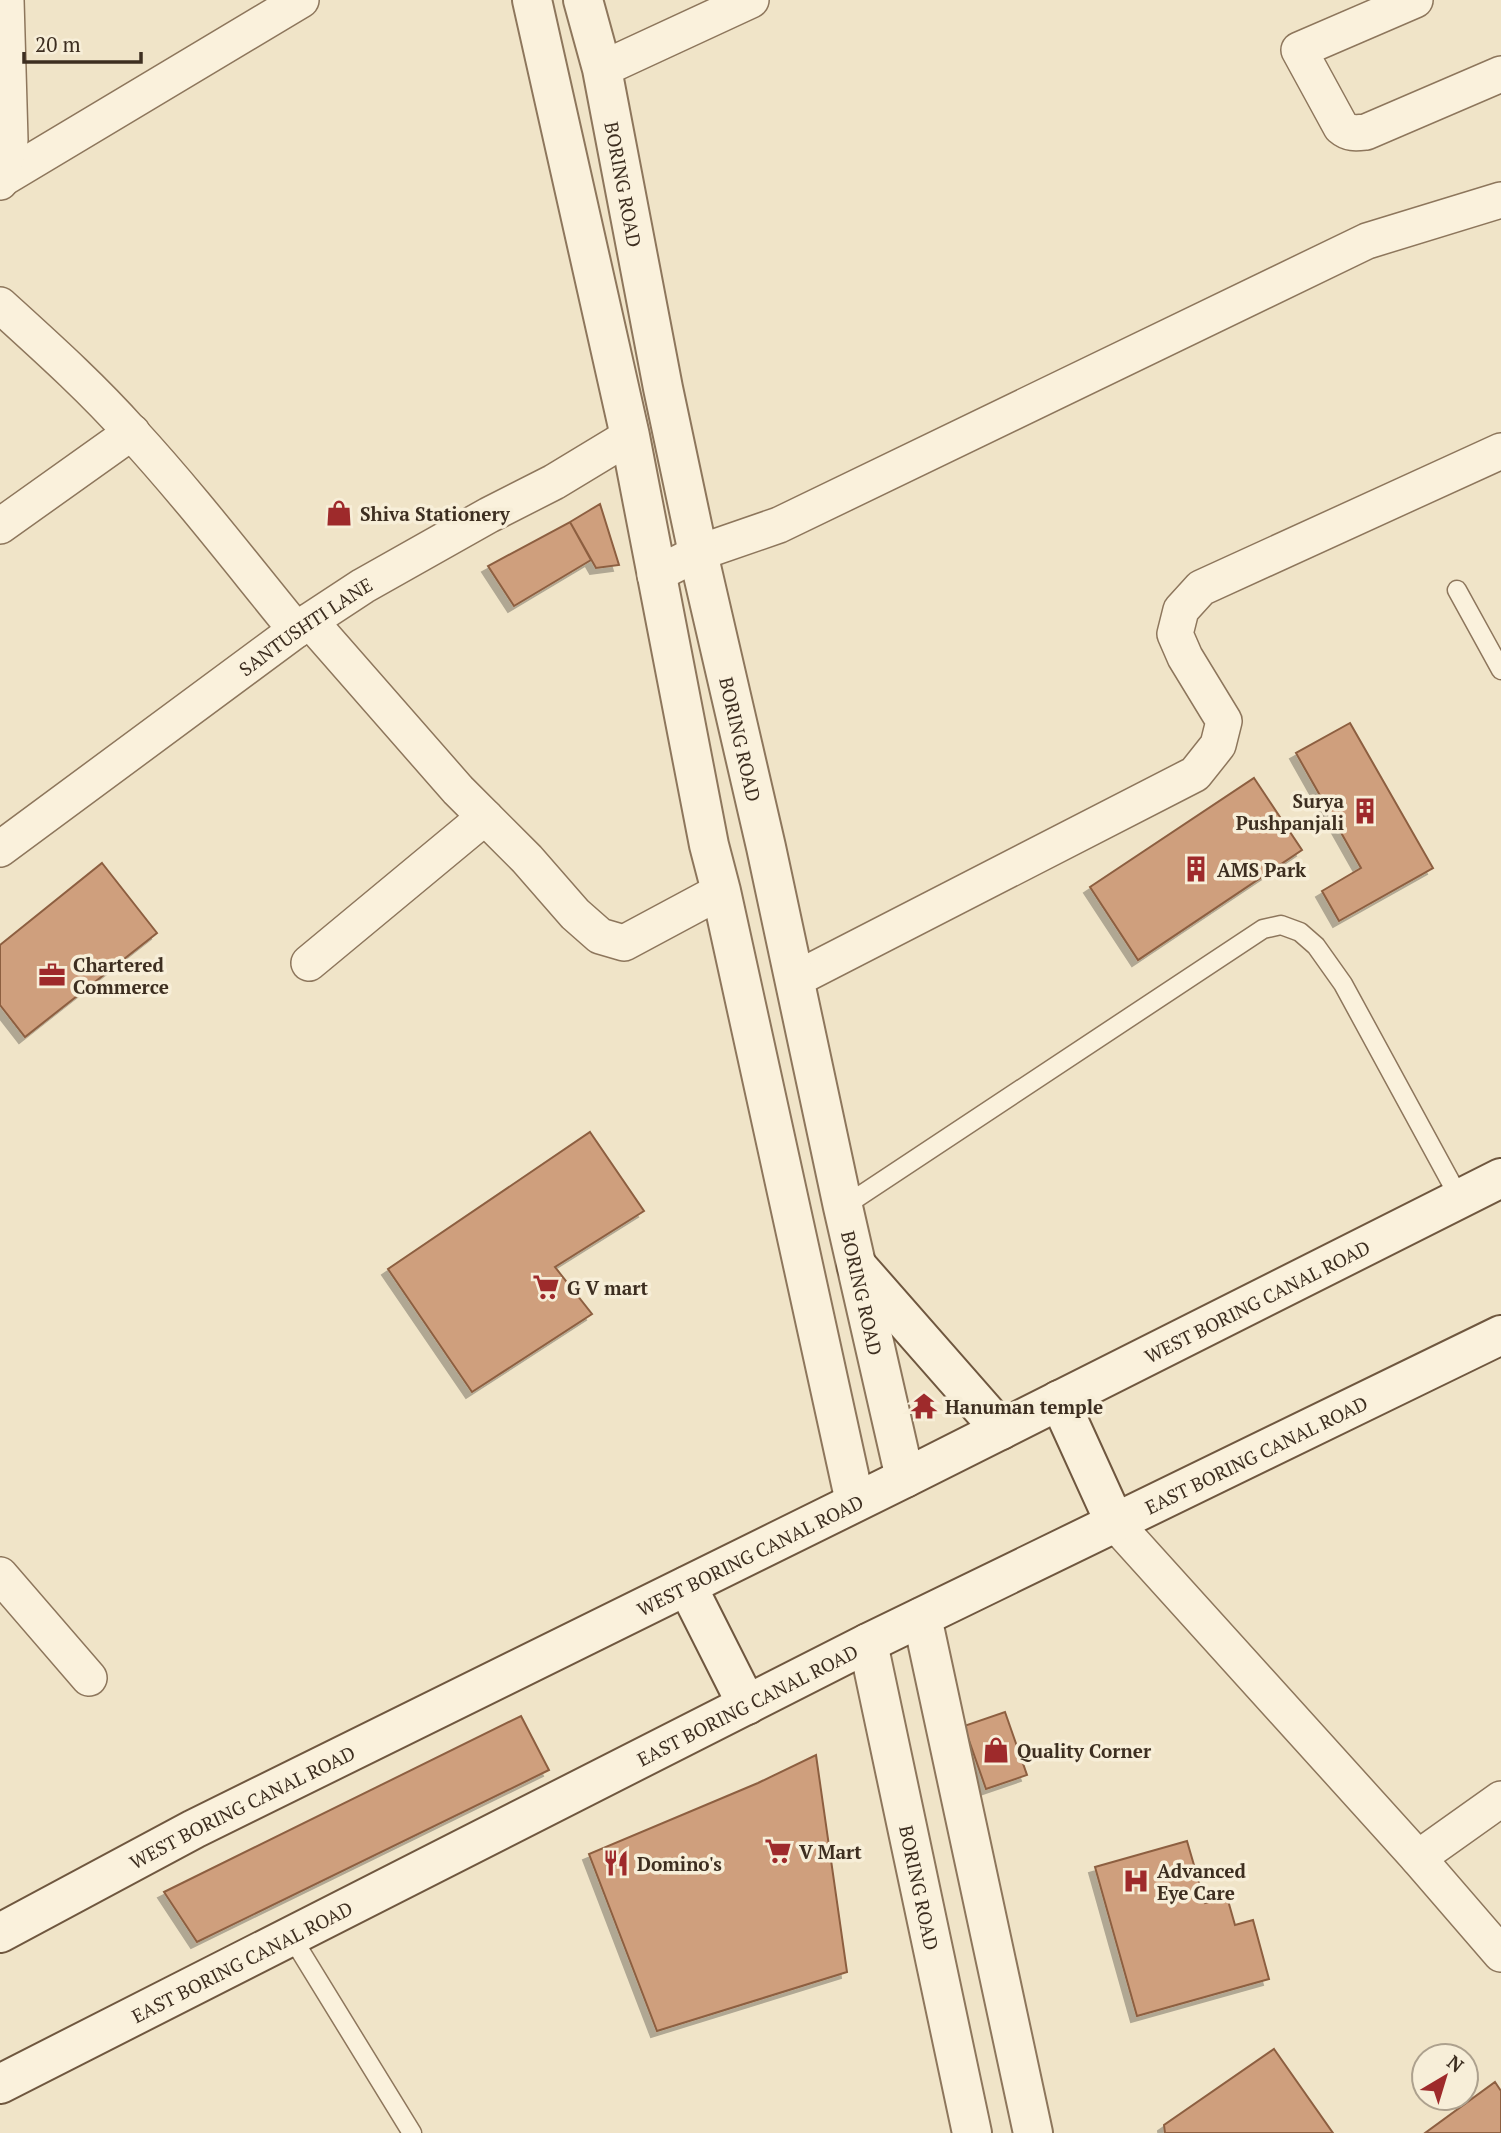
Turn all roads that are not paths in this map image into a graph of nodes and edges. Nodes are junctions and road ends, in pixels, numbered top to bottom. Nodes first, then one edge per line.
1 (6, 0) edge
2 (302, 0) edge
3 (532, 0) edge
4 (583, 0) edge
5 (751, 0) edge
6 (1415, 0) edge
7 (602, 69) junction
8 (1501, 74) edge
9 (1, 181) edge
10 (1501, 200) edge
11 (0, 305) edge
12 (132, 432) junction
13 (630, 436) junction
14 (1501, 451) edge
15 (0, 526) edge
16 (698, 553) junction
17 (655, 575) junction
18 (1457, 590) dead end
19 (303, 626) junction
20 (1501, 670) edge
21 (485, 817) junction
22 (0, 849) edge
23 (721, 891) junction
24 (309, 963) dead end
25 (794, 980) junction
26 (1501, 1178) edge
27 (1460, 1199) junction
28 (844, 1208) junction
29 (857, 1266) junction
30 (1501, 1335) edge
31 (1059, 1400) junction
32 (1001, 1430) junction
33 (905, 1478) junction
34 (855, 1502) junction
35 (1115, 1523) junction
36 (0, 1575) edge
37 (687, 1586) junction
38 (922, 1617) junction
39 (869, 1643) junction
40 (89, 1678) dead end
41 (747, 1704) junction
42 (1501, 1799) edge
43 (1419, 1858) junction
44 (0, 1933) edge
45 (290, 1936) junction
46 (1501, 1954) edge
47 (0, 2084) edge
48 (412, 2133) edge
49 (972, 2133) edge
50 (1033, 2133) edge

1 - 9 street
2 - 9 street
3 - 13 street
4 - 7 street, BORING ROAD
5 - 7 street
6 - 8 street
7 - 16 street, BORING ROAD
10 - 16 street
11 - 12 street
12 - 15 street
12 - 19 street
13 - 17 street
13 - 19 street, SANTUSHTI LANE
14 - 25 street
16 - 17 street
16 - 25 street, BORING ROAD
17 - 23 street
18 - 20 lane
19 - 21 street
19 - 22 street, SANTUSHTI LANE
21 - 23 street
21 - 24 street
23 - 34 street
25 - 28 street, BORING ROAD
26 - 27 street, WEST BORING CANAL ROAD
27 - 28 lane
27 - 31 street, WEST BORING CANAL ROAD
28 - 29 street, BORING ROAD
29 - 32 street
29 - 33 street, BORING ROAD
30 - 35 street, EAST BORING CANAL ROAD
31 - 32 street, WEST BORING CANAL ROAD
31 - 35 street
32 - 33 street, WEST BORING CANAL ROAD
33 - 34 street, WEST BORING CANAL ROAD
34 - 37 street, WEST BORING CANAL ROAD
35 - 38 street, EAST BORING CANAL ROAD
35 - 43 street
36 - 40 street
37 - 41 street
37 - 44 street, WEST BORING CANAL ROAD
38 - 39 street, EAST BORING CANAL ROAD
38 - 50 street
39 - 41 street, EAST BORING CANAL ROAD
39 - 49 street, BORING ROAD
41 - 45 street, EAST BORING CANAL ROAD
42 - 43 street
43 - 46 street
45 - 47 street, EAST BORING CANAL ROAD
45 - 48 lane

